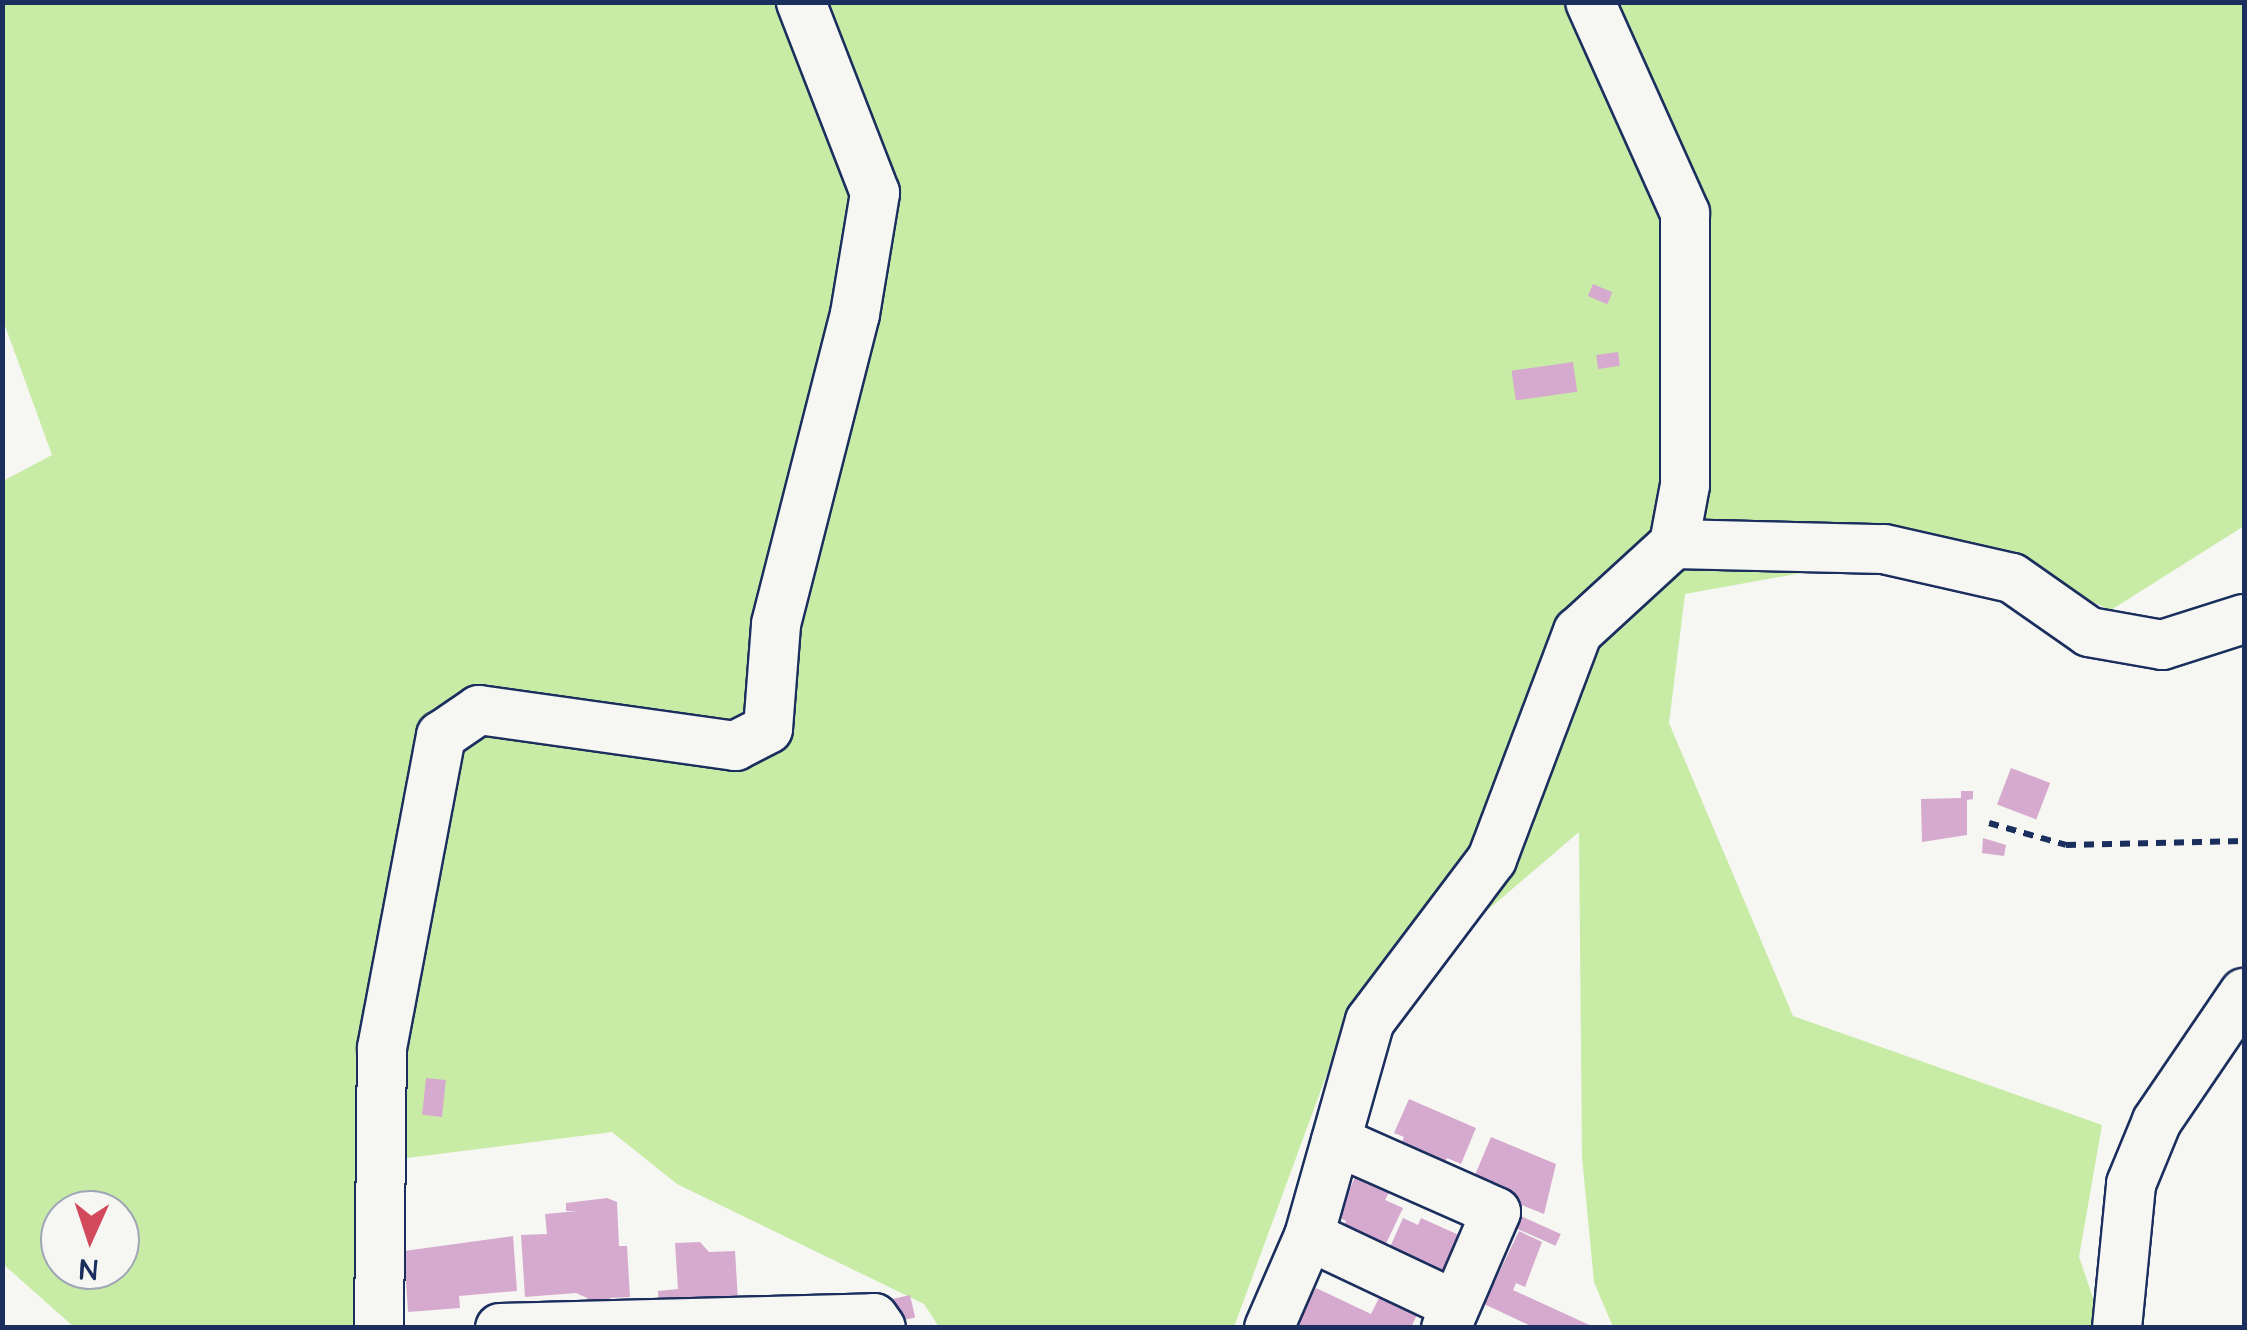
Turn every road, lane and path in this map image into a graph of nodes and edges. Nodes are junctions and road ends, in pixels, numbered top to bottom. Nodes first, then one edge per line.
1 (801, 2) edge
2 (1590, 2) edge
3 (1674, 544) junction
4 (2244, 619) edge
5 (1990, 824) dead end
6 (2244, 840) edge
7 (2244, 993) edge
8 (1336, 1142) junction
9 (1309, 1236) junction
10 (1450, 1316) edge
11 (644, 1326) edge
12 (379, 1328) edge
13 (500, 1328) edge
14 (880, 1328) edge
15 (1269, 1328) edge
16 (2117, 1328) edge

1 - 12 street
2 - 3 street
3 - 4 street
3 - 8 street
5 - 6 path
7 - 16 street
8 - 9 street
8 - 10 street
9 - 10 street
9 - 15 street
11 - 13 street
11 - 14 street

